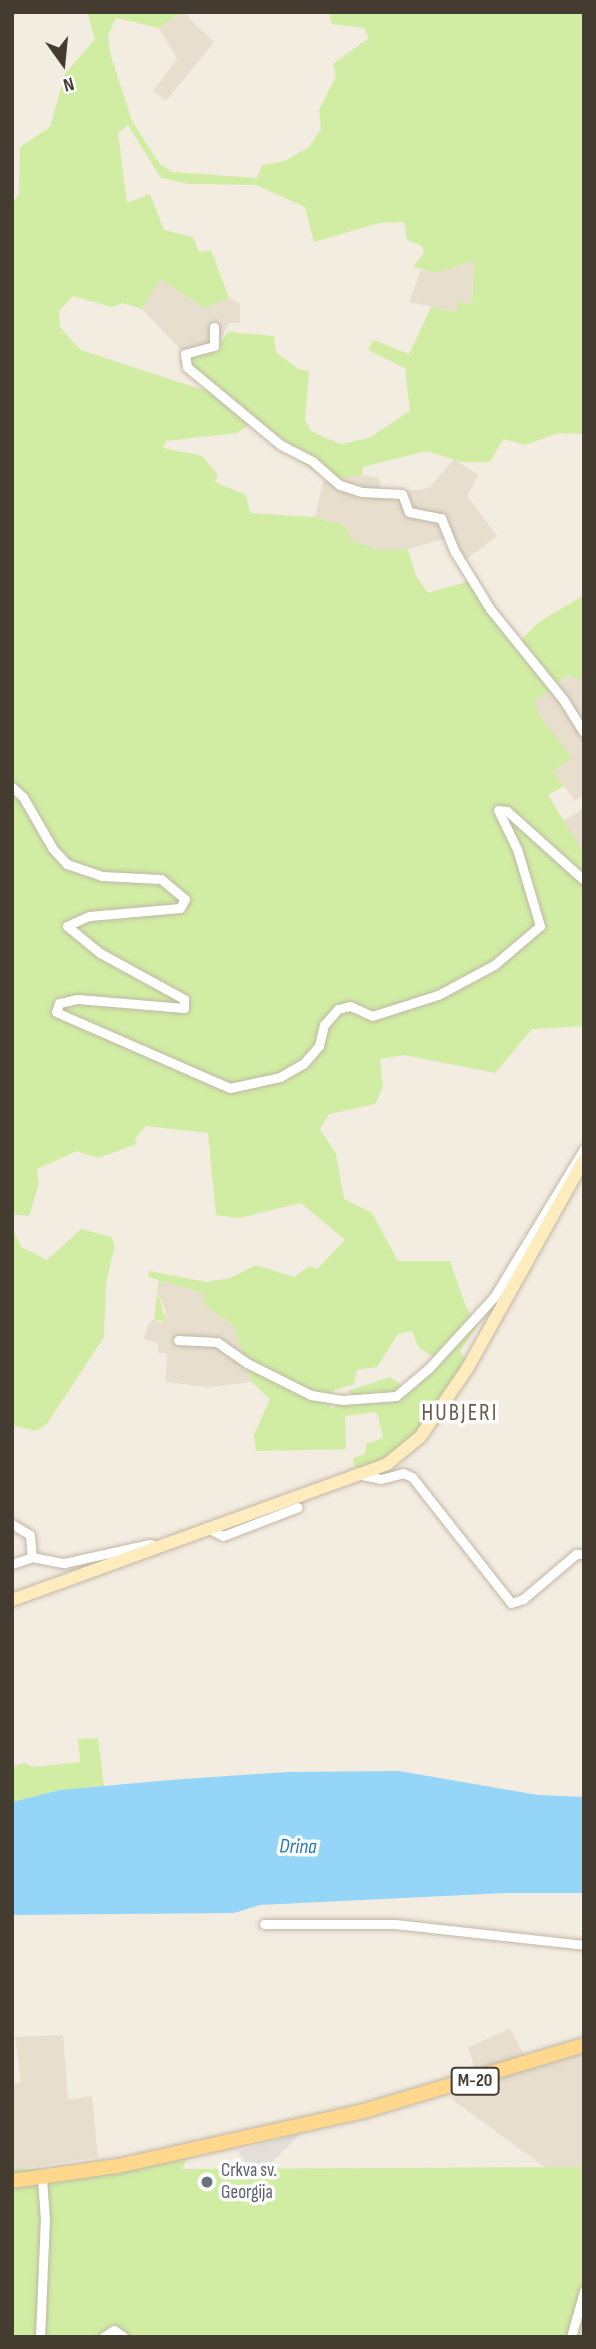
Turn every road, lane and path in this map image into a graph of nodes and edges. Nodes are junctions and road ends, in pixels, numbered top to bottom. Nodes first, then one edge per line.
1 (214, 327) dead end
2 (584, 732) edge
3 (12, 788) edge
4 (584, 880) edge
5 (584, 1149) edge
6 (584, 1160) edge
7 (178, 1340) dead end
8 (362, 1475) junction
9 (298, 1507) dead end
10 (12, 1524) edge
11 (205, 1527) junction
12 (156, 1546) junction
13 (584, 1553) edge
14 (32, 1557) junction
15 (12, 1564) edge
16 (12, 1600) edge
17 (264, 1924) dead end
18 (584, 1945) edge
19 (584, 2045) edge
20 (42, 2178) junction
21 (12, 2181) edge
22 (584, 2291) edge
23 (40, 2337) edge
24 (103, 2337) edge
25 (124, 2337) edge
26 (570, 2337) edge

1 - 2 street
3 - 4 street
5 - 7 street
6 - 8 street
8 - 11 street
8 - 13 street
9 - 11 street
10 - 14 street
11 - 12 street
12 - 14 street
12 - 16 street
14 - 15 street
17 - 18 street
19 - 20 main road, M-20
20 - 21 main road
20 - 23 street
22 - 26 street
24 - 25 street

